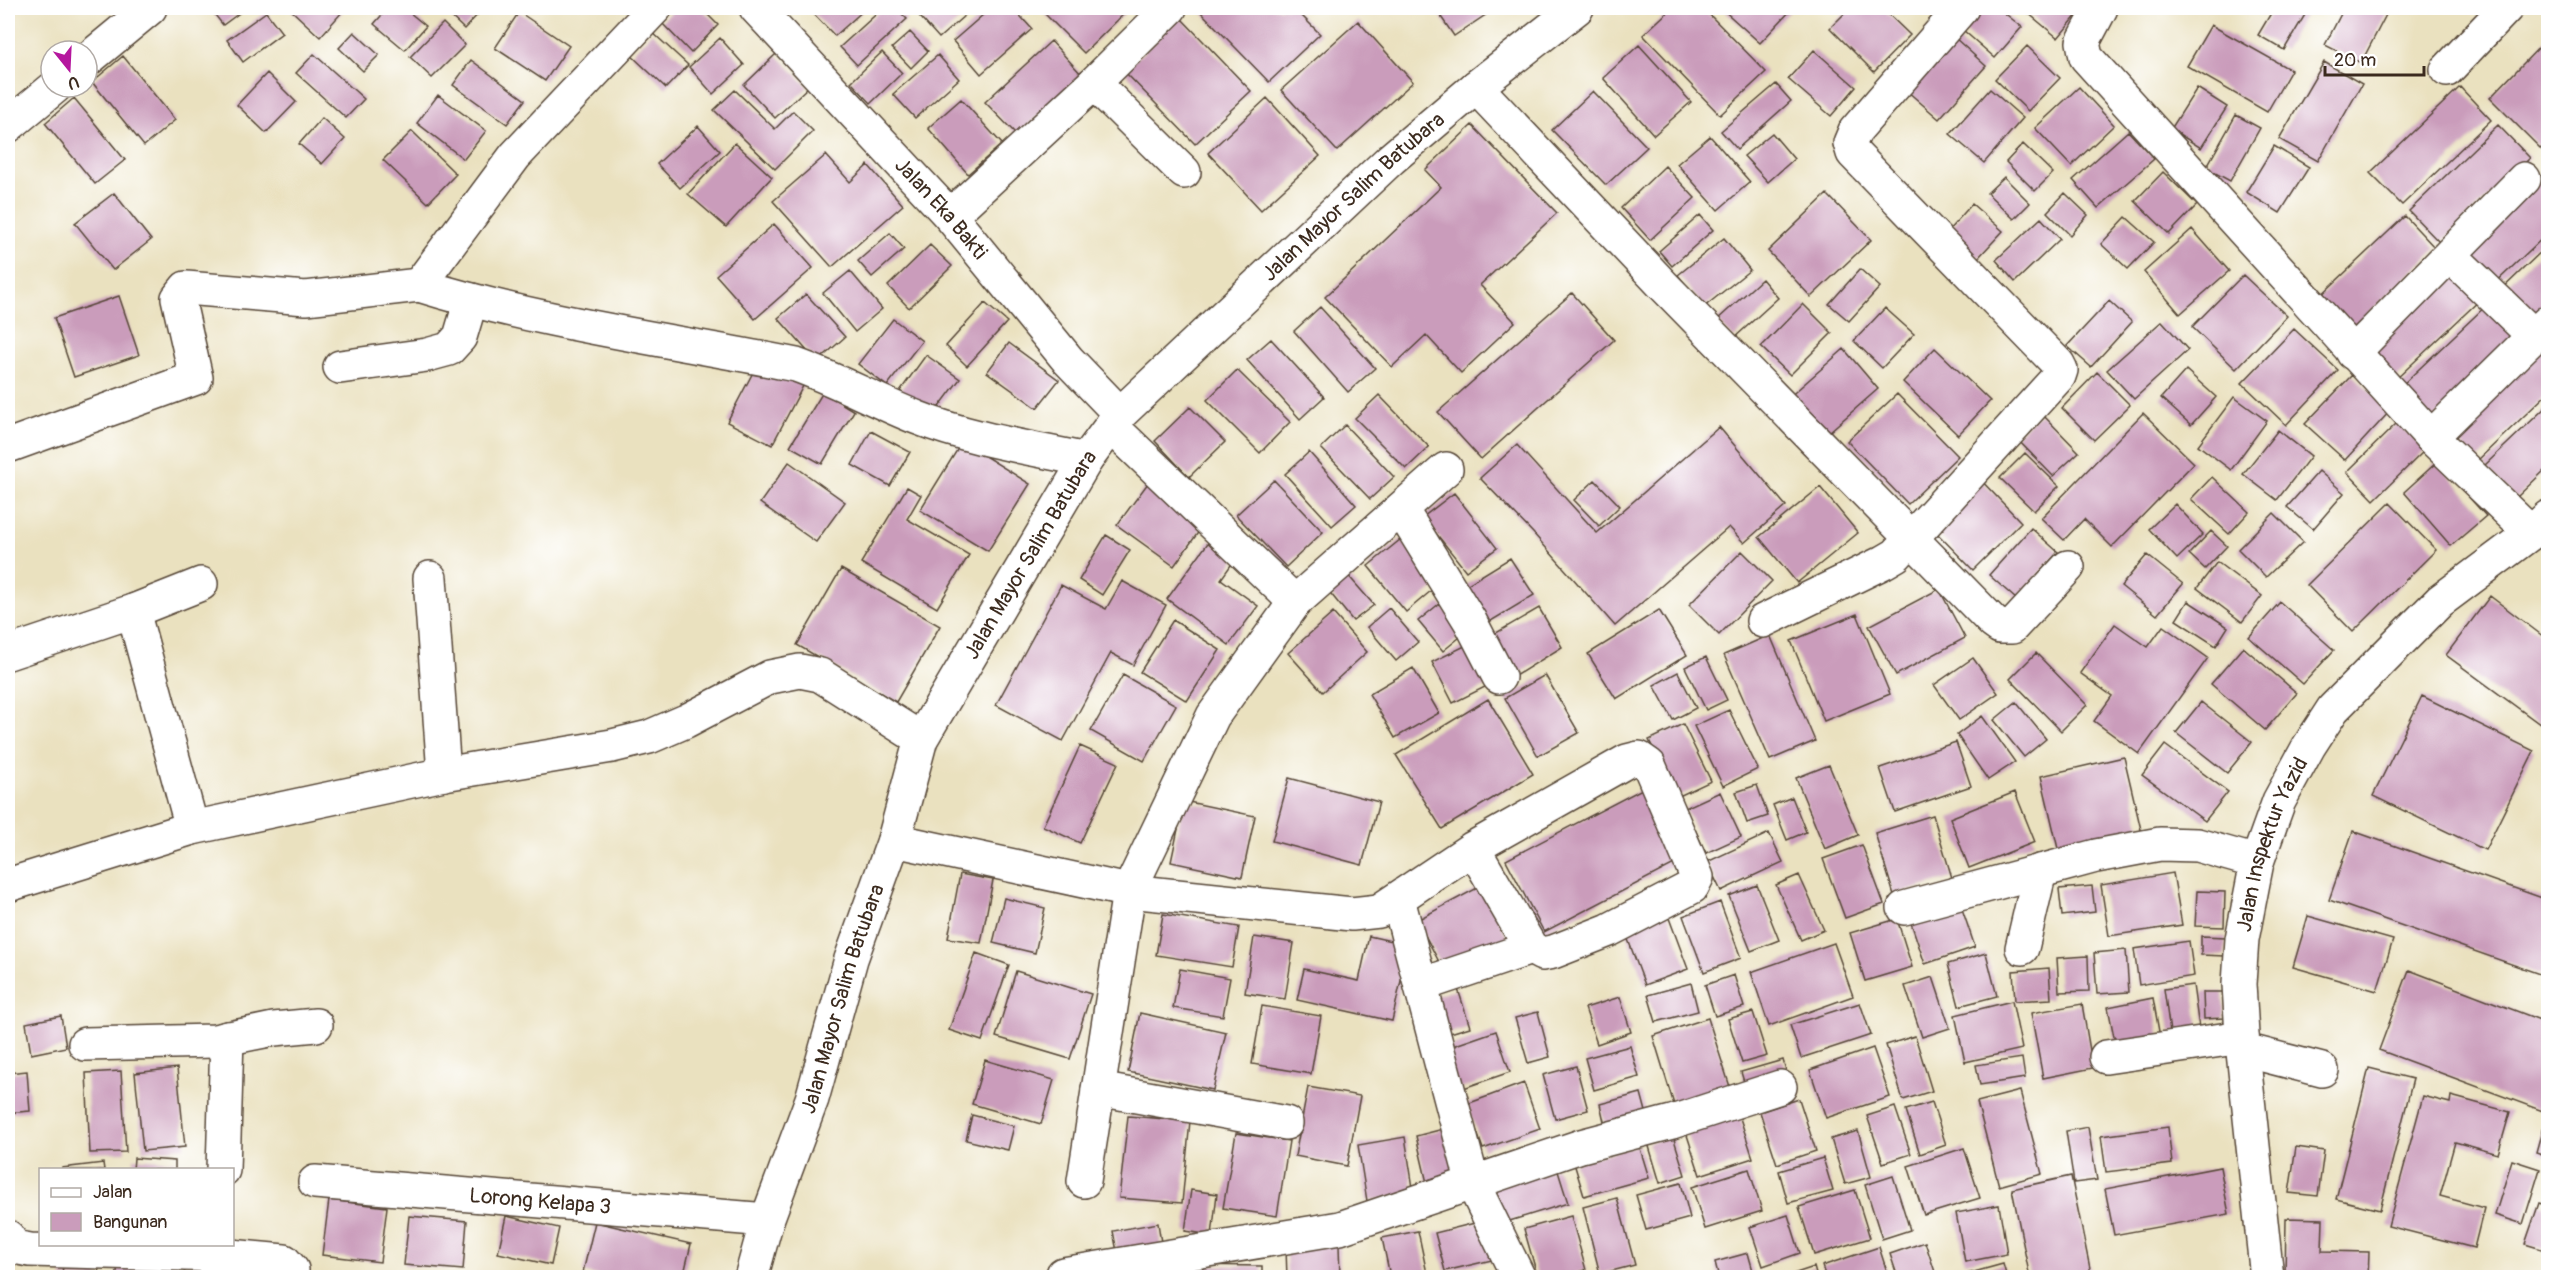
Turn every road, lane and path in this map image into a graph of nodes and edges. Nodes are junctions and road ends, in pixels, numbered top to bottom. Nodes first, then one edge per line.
1 (150, 8) edge
2 (655, 8) edge
3 (756, 8) edge
4 (1170, 8) edge
5 (1577, 8) edge
6 (1962, 8) edge
7 (2101, 8) edge
8 (2506, 8) edge
9 (99, 50) edge
10 (2447, 70) dead end
11 (1094, 83) junction
12 (1476, 87) junction
13 (41, 99) edge
14 (8, 126) edge
15 (1184, 171) dead end
16 (2524, 179) dead end
17 (950, 216) junction
18 (2450, 255) junction
19 (419, 285) junction
20 (471, 300) junction
21 (2541, 329) edge
22 (2353, 352) junction
23 (340, 367) dead end
24 (1116, 420) junction
25 (2432, 437) junction
26 (8, 446) edge
27 (1086, 460) junction
28 (1446, 469) dead end
29 (1401, 509) junction
30 (2540, 525) edge
31 (1910, 540) junction
32 (2068, 567) dead end
33 (430, 578) dead end
34 (201, 584) dead end
35 (1294, 602) junction
36 (133, 611) junction
37 (1763, 621) dead end
38 (8, 653) edge
39 (1499, 677) dead end
40 (921, 739) junction
41 (444, 774) junction
42 (192, 828) junction
43 (894, 840) junction
44 (1473, 848) junction
45 (2257, 862) junction
46 (2040, 871) junction
47 (8, 885) edge
48 (1129, 891) junction
49 (1398, 899) junction
50 (1904, 908) dead end
51 (1531, 948) junction
52 (2022, 948) dead end
53 (1421, 986) junction
54 (316, 1025) dead end
55 (227, 1038) junction
56 (85, 1044) dead end
57 (2243, 1045) junction
58 (2106, 1057) dead end
59 (2322, 1070) dead end
60 (1780, 1087) dead end
61 (1098, 1089) junction
62 (1286, 1123) dead end
63 (223, 1168) edge
64 (1084, 1181) dead end
65 (315, 1182) dead end
66 (1473, 1184) junction
67 (767, 1220) junction
68 (8, 1237) edge
69 (220, 1250) edge
70 (292, 1278) edge
71 (751, 1278) edge
72 (1062, 1278) edge
73 (1519, 1278) edge
74 (2267, 1278) edge

1 - 9 street
2 - 19 street
3 - 17 street, Jalan Eka Bakti
4 - 11 street
5 - 12 street, Jalan Mayor Salim Batubara
6 - 31 street
7 - 22 street
8 - 10 street
11 - 15 street
11 - 17 street
12 - 24 street, Jalan Mayor Salim Batubara
12 - 31 street
13 - 14 street
16 - 18 street
17 - 24 street, Jalan Eka Bakti
18 - 21 street
18 - 22 street
19 - 20 street
19 - 26 street
20 - 23 street
20 - 27 street
21 - 25 street
22 - 25 street
24 - 27 street, Jalan Mayor Salim Batubara
24 - 35 street, Jalan Eka Bakti
25 - 30 street
27 - 40 street, Jalan Mayor Salim Batubara
28 - 29 street
29 - 35 street
29 - 39 street
30 - 45 street, Jalan Inspektur Yazid
31 - 32 street
31 - 37 street
33 - 41 street
34 - 36 street
35 - 48 street
36 - 38 street
36 - 42 street
40 - 41 street
40 - 43 street, Jalan Mayor Salim Batubara
41 - 42 street
42 - 47 street
43 - 48 street
43 - 67 street, Jalan Mayor Salim Batubara
44 - 49 street
44 - 51 street
44 - 51 street
45 - 46 street
45 - 57 street, Jalan Inspektur Yazid
46 - 50 street
46 - 52 street
48 - 49 street
48 - 61 street
49 - 53 street
51 - 53 street
53 - 66 street
54 - 55 street
55 - 56 street
55 - 63 street
57 - 58 street
57 - 59 street
57 - 74 street, Jalan Inspektur Yazid
60 - 66 street
61 - 62 street
61 - 64 street
65 - 67 street, Lorong Kelapa 3
66 - 72 street
66 - 73 street
67 - 71 street, Jalan Mayor Salim Batubara
68 - 69 street
69 - 70 street

